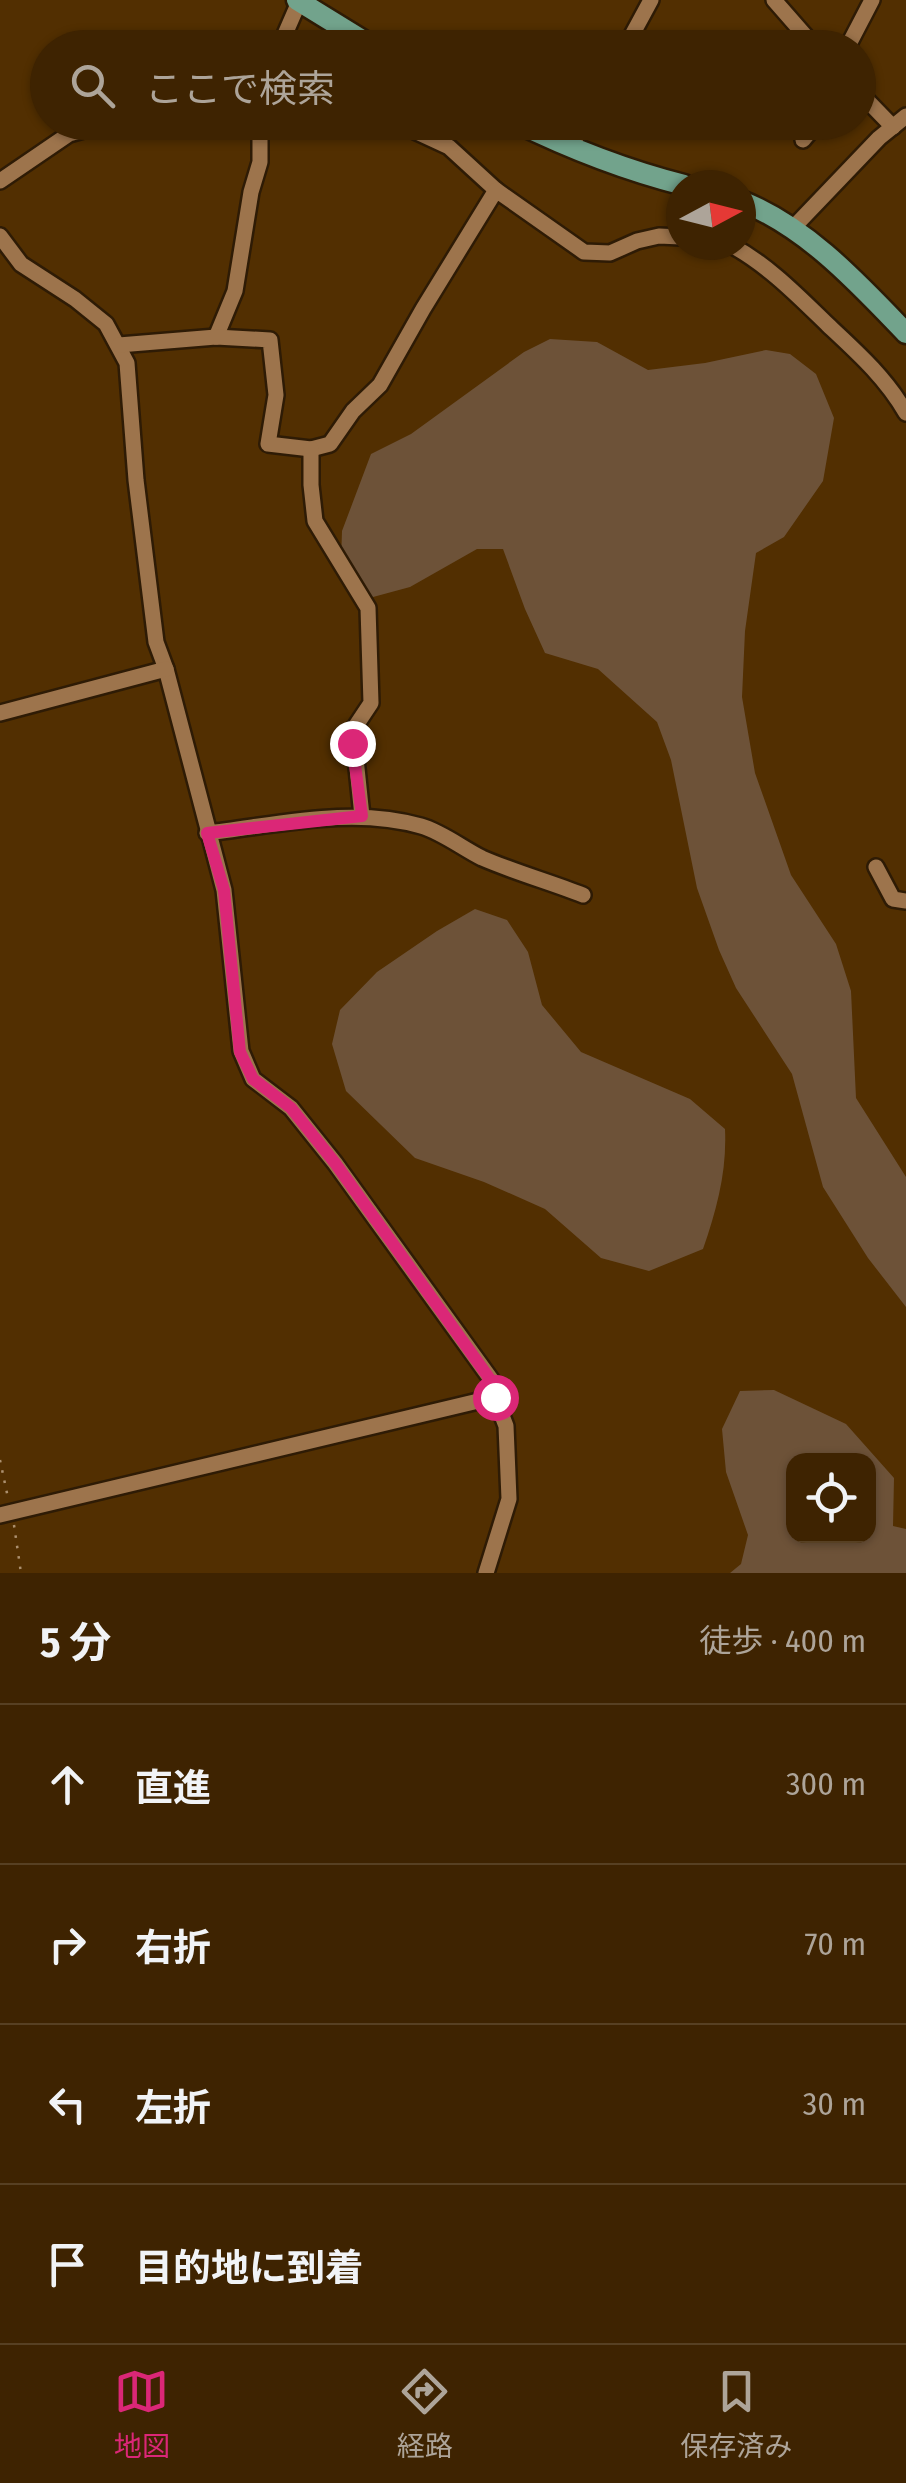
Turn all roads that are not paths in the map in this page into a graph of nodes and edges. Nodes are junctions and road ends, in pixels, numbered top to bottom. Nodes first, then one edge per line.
1 (650, 0) edge
2 (774, 0) edge
3 (872, 0) edge
4 (298, 1) edge
5 (286, 30) edge
6 (330, 30) edge
7 (634, 30) edge
8 (800, 30) edge
9 (856, 30) edge
10 (876, 105) edge
11 (899, 121) edge
12 (60, 140) edge
13 (260, 140) edge
14 (436, 140) edge
15 (555, 140) edge
16 (574, 140) edge
17 (570, 147) junction
18 (666, 180) edge
19 (0, 181) edge
20 (496, 190) junction
21 (756, 208) edge
22 (792, 229) junction
23 (0, 236) edge
24 (666, 236) edge
25 (755, 260) edge
26 (906, 333) edge
27 (216, 337) junction
28 (119, 346) junction
29 (906, 413) edge
30 (311, 450) junction
31 (166, 670) junction
32 (0, 713) edge
33 (362, 816) junction
34 (207, 833) junction
35 (876, 867) dead end
36 (583, 895) dead end
37 (906, 900) edge
38 (495, 1397) junction
39 (0, 1514) edge
40 (486, 1573) edge

1 - 7 street
2 - 8 street
3 - 9 street
4 - 5 street
4 - 6 main road
10 - 11 street
11 - 22 street
12 - 19 street
13 - 27 street
14 - 20 street
15 - 17 main road
16 - 17 street
17 - 18 main road
20 - 24 street
20 - 30 street
21 - 22 main road
22 - 26 main road
23 - 28 street
25 - 29 street
27 - 28 street
27 - 30 street
28 - 31 street
30 - 33 street
31 - 32 street
31 - 34 street
33 - 34 street
33 - 36 street
34 - 38 street
35 - 37 street
38 - 39 street
38 - 40 street

